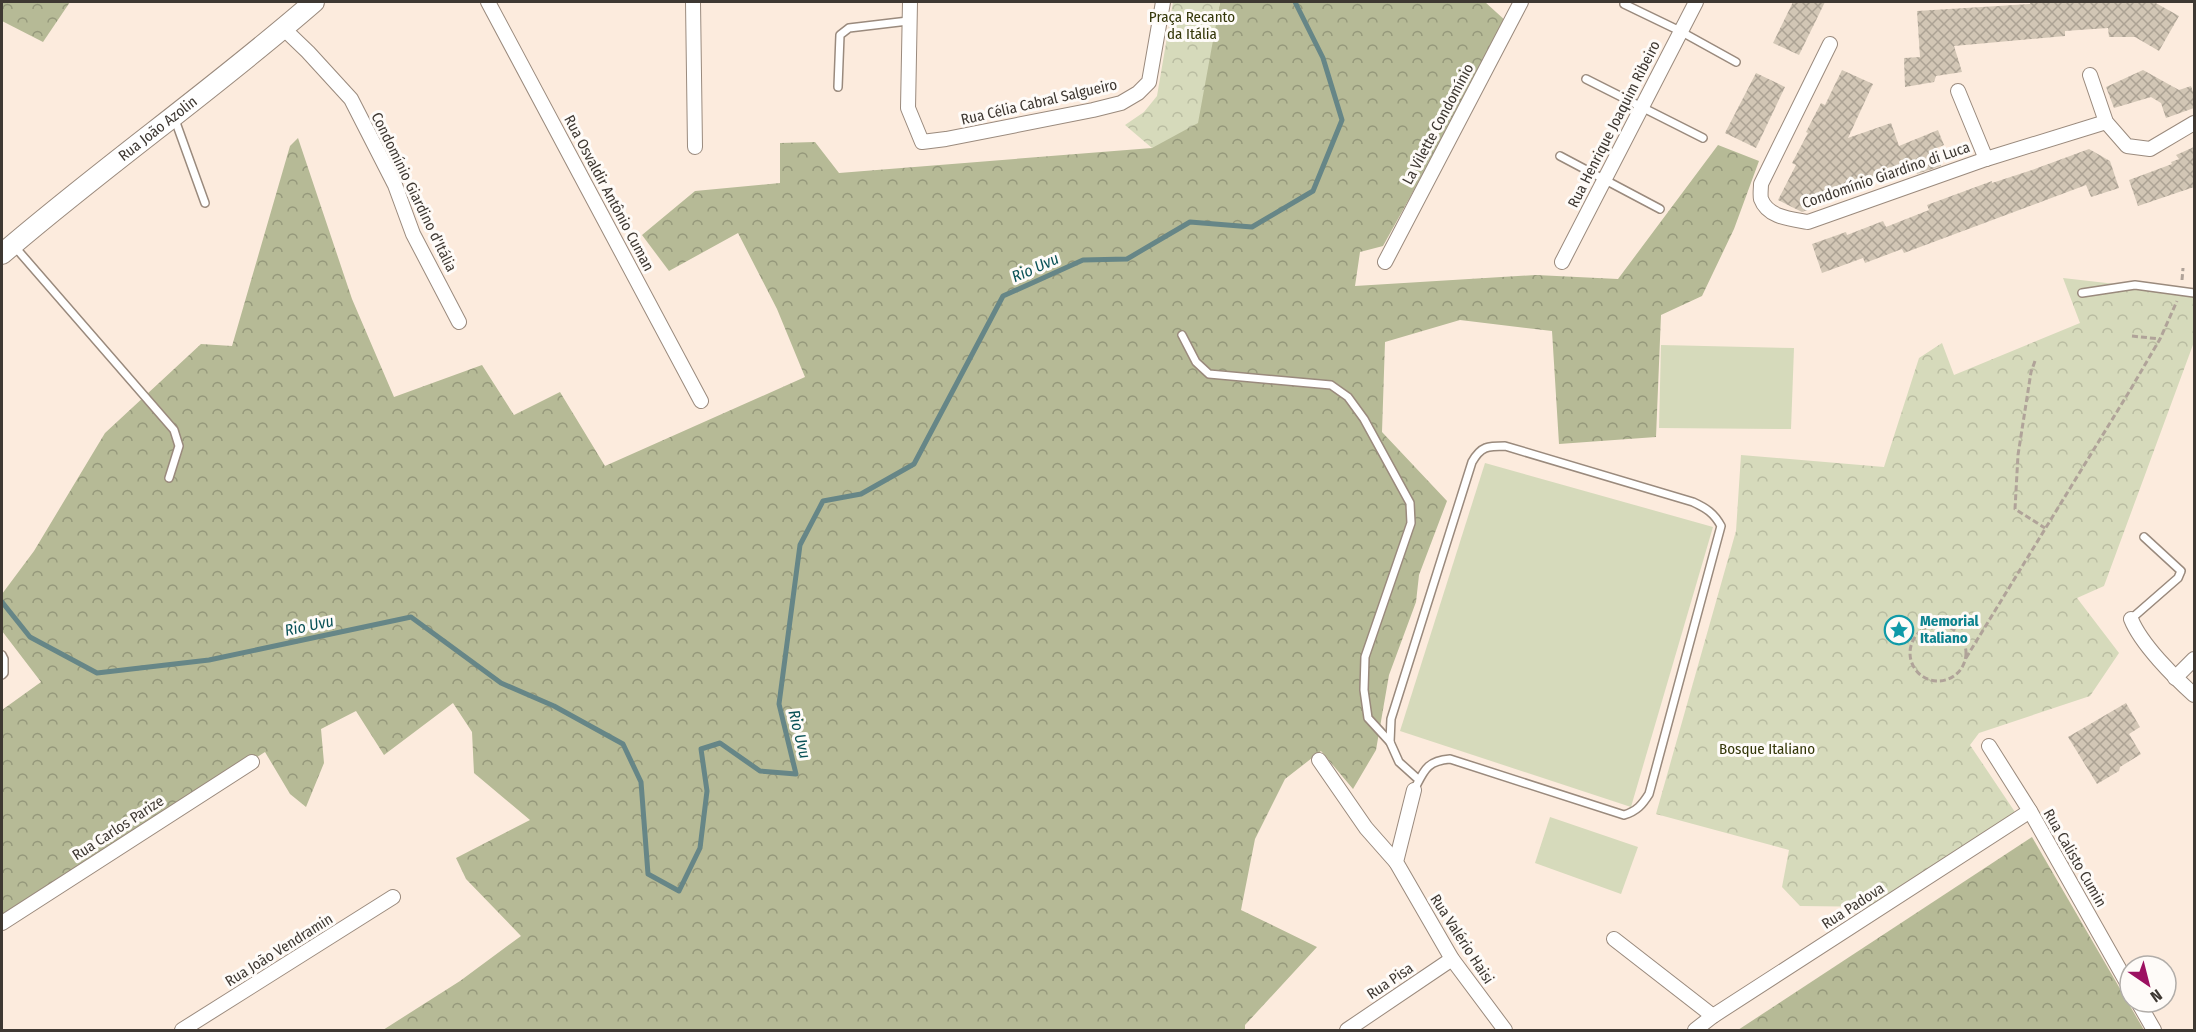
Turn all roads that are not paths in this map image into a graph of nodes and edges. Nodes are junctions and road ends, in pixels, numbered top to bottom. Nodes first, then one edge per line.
1 (314, 2) edge
2 (488, 2) edge
3 (693, 2) edge
4 (910, 2) edge
5 (1163, 2) edge
6 (1521, 2) edge
7 (1696, 2) edge
8 (1624, 4) dead end
9 (908, 21) junction
10 (283, 28) junction
11 (1680, 31) junction
12 (1830, 44) dead end
13 (1736, 62) dead end
14 (2090, 75) dead end
15 (1586, 79) dead end
16 (838, 87) dead end
17 (1958, 91) dead end
18 (1641, 106) junction
19 (173, 115) junction
20 (2106, 122) junction
21 (2194, 123) edge
22 (1703, 138) dead end
23 (695, 147) dead end
24 (1560, 156) dead end
25 (1986, 159) junction
26 (1605, 179) junction
27 (205, 203) dead end
28 (1660, 209) dead end
29 (7, 250) edge
30 (1385, 262) dead end
31 (1562, 262) dead end
32 (2082, 293) dead end
33 (2194, 293) edge
34 (459, 322) dead end
35 (1182, 335) dead end
36 (701, 401) dead end
37 (169, 478) dead end
38 (2144, 537) dead end
39 (2131, 619) joint
40 (2, 655) edge
41 (2194, 659) edge
42 (2, 675) edge
43 (2175, 678) junction
44 (2194, 695) edge
45 (1390, 742) junction
46 (1989, 746) dead end
47 (1319, 759) dead end
48 (252, 762) dead end
49 (1417, 785) junction
50 (2030, 811) junction
51 (1396, 862) junction
52 (393, 897) dead end
53 (2, 923) edge
54 (1614, 939) dead end
55 (1452, 959) junction
56 (2118, 967) edge
57 (2145, 1014) edge
58 (1713, 1016) junction
59 (182, 1030) edge
60 (1347, 1030) edge
61 (1506, 1030) edge
62 (1695, 1030) edge
63 (2154, 1030) edge

1 - 10 street, Rua João Azolin
2 - 36 street, Rua Osvaldir Antônio Cuman
3 - 23 street
4 - 9 street
5 - 9 street, Rua Célia Cabral Salgueiro
6 - 30 street, La Vilette Condomínio
7 - 11 street, Rua Henrique Joaquim Ribeiro
8 - 11 lane
9 - 16 lane
10 - 19 street, Rua João Azolin
10 - 34 street, Condomínio Giardino d'Itália
11 - 13 lane
11 - 18 street, Rua Henrique Joaquim Ribeiro
12 - 25 street, Condomínio Giardino di Luca
14 - 20 street
15 - 18 lane
17 - 25 street, Condomínio Giardino di Luca
18 - 22 lane
18 - 26 street, Rua Henrique Joaquim Ribeiro
19 - 27 lane
19 - 29 street, Rua João Azolin
20 - 21 street
20 - 25 street, Condomínio Giardino di Luca
24 - 26 lane
26 - 28 lane
26 - 31 street, Rua Henrique Joaquim Ribeiro
29 - 37 lane
32 - 33 lane
35 - 45 lane
38 - 39 lane
39 - 43 street
40 - 42 lane
41 - 43 street
43 - 44 street
45 - 49 lane
45 - 49 lane
46 - 50 street, Rua Calisto Cumin
47 - 51 street, Rua Valério Haisi
48 - 53 street, Rua Carlos Parize
49 - 51 street
50 - 56 street, Rua Calisto Cumin
50 - 58 street, Rua Padova
51 - 55 street, Rua Valério Haisi
52 - 59 street, Rua João Vendramin
54 - 58 street
55 - 60 street, Rua Pisa
55 - 61 street, Rua Valério Haisi
57 - 63 street
58 - 62 street, Rua Padova

